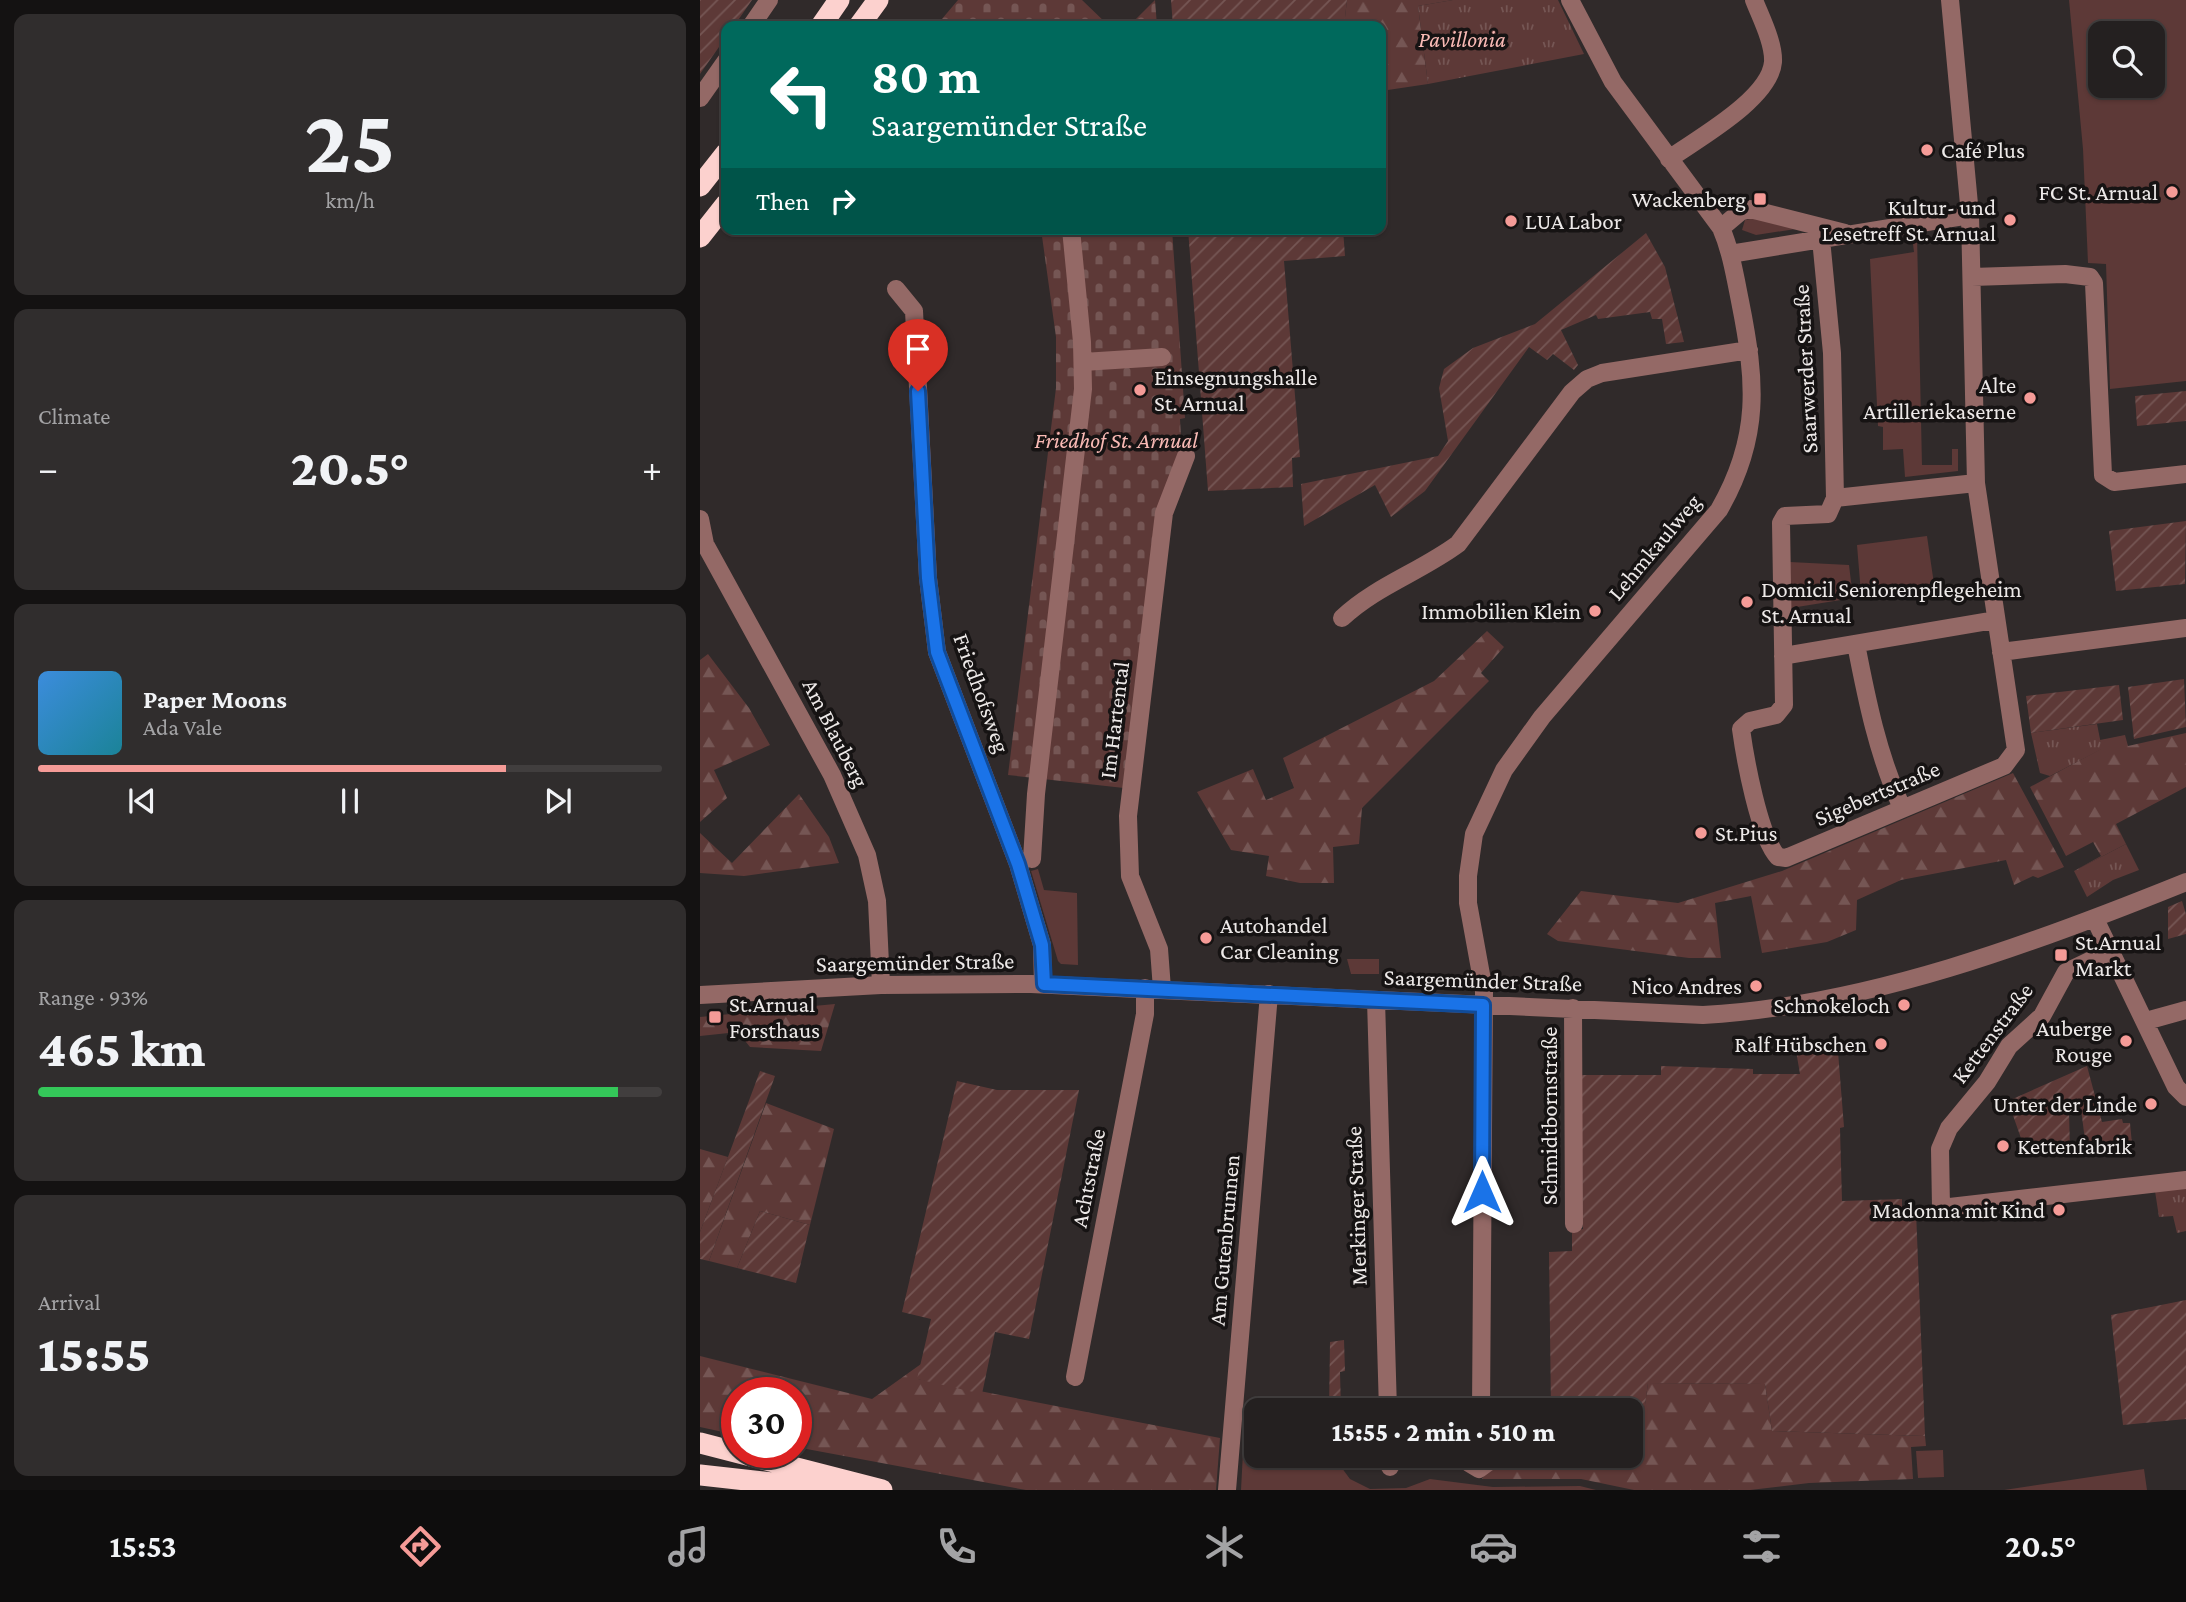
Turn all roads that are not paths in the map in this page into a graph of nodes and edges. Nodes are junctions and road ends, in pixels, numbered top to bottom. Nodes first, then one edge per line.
1 (769, 0) edge
2 (839, 0) edge
3 (878, 0) edge
4 (1570, 0) edge
5 (1754, 0) edge
6 (1950, 0) edge
7 (754, 21) edge
8 (824, 21) edge
9 (863, 21) edge
10 (721, 68) edge
11 (700, 98) edge
12 (721, 159) edge
13 (1669, 159) junction
14 (700, 186) edge
15 (721, 210) edge
16 (1970, 215) junction
17 (1721, 228) junction
18 (1848, 234) junction
19 (1071, 235) edge
20 (700, 237) edge
21 (1821, 239) junction
22 (1730, 254) junction
23 (1972, 277) junction
24 (896, 289) dead end
25 (1749, 350) junction
26 (1161, 357) dead end
27 (1083, 362) junction
28 (1186, 456) dead end
29 (2186, 474) edge
30 (1976, 482) junction
31 (1835, 498) junction
32 (701, 513) edge
33 (1342, 618) dead end
34 (1995, 620) junction
35 (2186, 628) edge
36 (1856, 644) junction
37 (2001, 652) junction
38 (1783, 656) junction
39 (1902, 808) junction
40 (1032, 859) dead end
41 (2186, 883) edge
42 (2095, 919) junction
43 (2110, 951) junction
44 (1044, 984) junction
45 (881, 985) junction
46 (1154, 989) junction
47 (1269, 994) junction
48 (700, 995) edge
49 (1376, 1000) junction
50 (1483, 1005) junction
51 (1573, 1008) junction
52 (2186, 1010) edge
53 (2146, 1021) junction
54 (2186, 1097) edge
55 (2186, 1180) edge
56 (1574, 1224) dead end
57 (1075, 1377) dead end
58 (1388, 1398) edge
59 (1481, 1398) edge
60 (700, 1443) edge
61 (700, 1475) edge
62 (836, 1490) edge
63 (882, 1490) edge
64 (1227, 1490) edge

1 - 7 street
2 - 8 highway
3 - 9 highway
4 - 13 street, Lehmkaulweg
5 - 13 street
6 - 16 street
10 - 11 street
12 - 14 highway
13 - 17 street, Lehmkaulweg
15 - 20 highway
16 - 18 street
16 - 23 street
17 - 18 street
17 - 22 street, Lehmkaulweg
18 - 21 street
19 - 27 street
21 - 22 street
21 - 31 street, Saarwerder Straße
22 - 25 street, Lehmkaulweg
23 - 29 street
23 - 30 street
24 - 44 street, Friedhofsweg
25 - 33 street
25 - 50 street, Lehmkaulweg
26 - 27 street
27 - 40 street
28 - 46 street, Im Hartental
30 - 31 street
30 - 34 street
31 - 38 street, Sigebertstraße
32 - 45 street, Am Blauberg
34 - 36 street
34 - 37 street
35 - 37 street
36 - 38 street
36 - 39 street
37 - 39 street, Sigebertstraße
38 - 39 street, Sigebertstraße
41 - 42 street, Saargemünder Straße
42 - 43 street
42 - 51 street, Saargemünder Straße
43 - 53 street
43 - 55 street, Kettenstraße
44 - 45 street, Saargemünder Straße
44 - 46 street, Saargemünder Straße
45 - 48 street, Saargemünder Straße
46 - 47 street, Saargemünder Straße
46 - 57 street, Achtstraße
47 - 49 street, Saargemünder Straße
47 - 64 street, Am Gutenbrunnen
49 - 50 street, Saargemünder Straße
49 - 58 street, Merkinger Straße
50 - 51 street, Saargemünder Straße
50 - 59 street, Lehmkaulweg
51 - 56 street, Schmidtbornstraße
52 - 53 street
53 - 54 street
60 - 63 highway
61 - 62 highway

